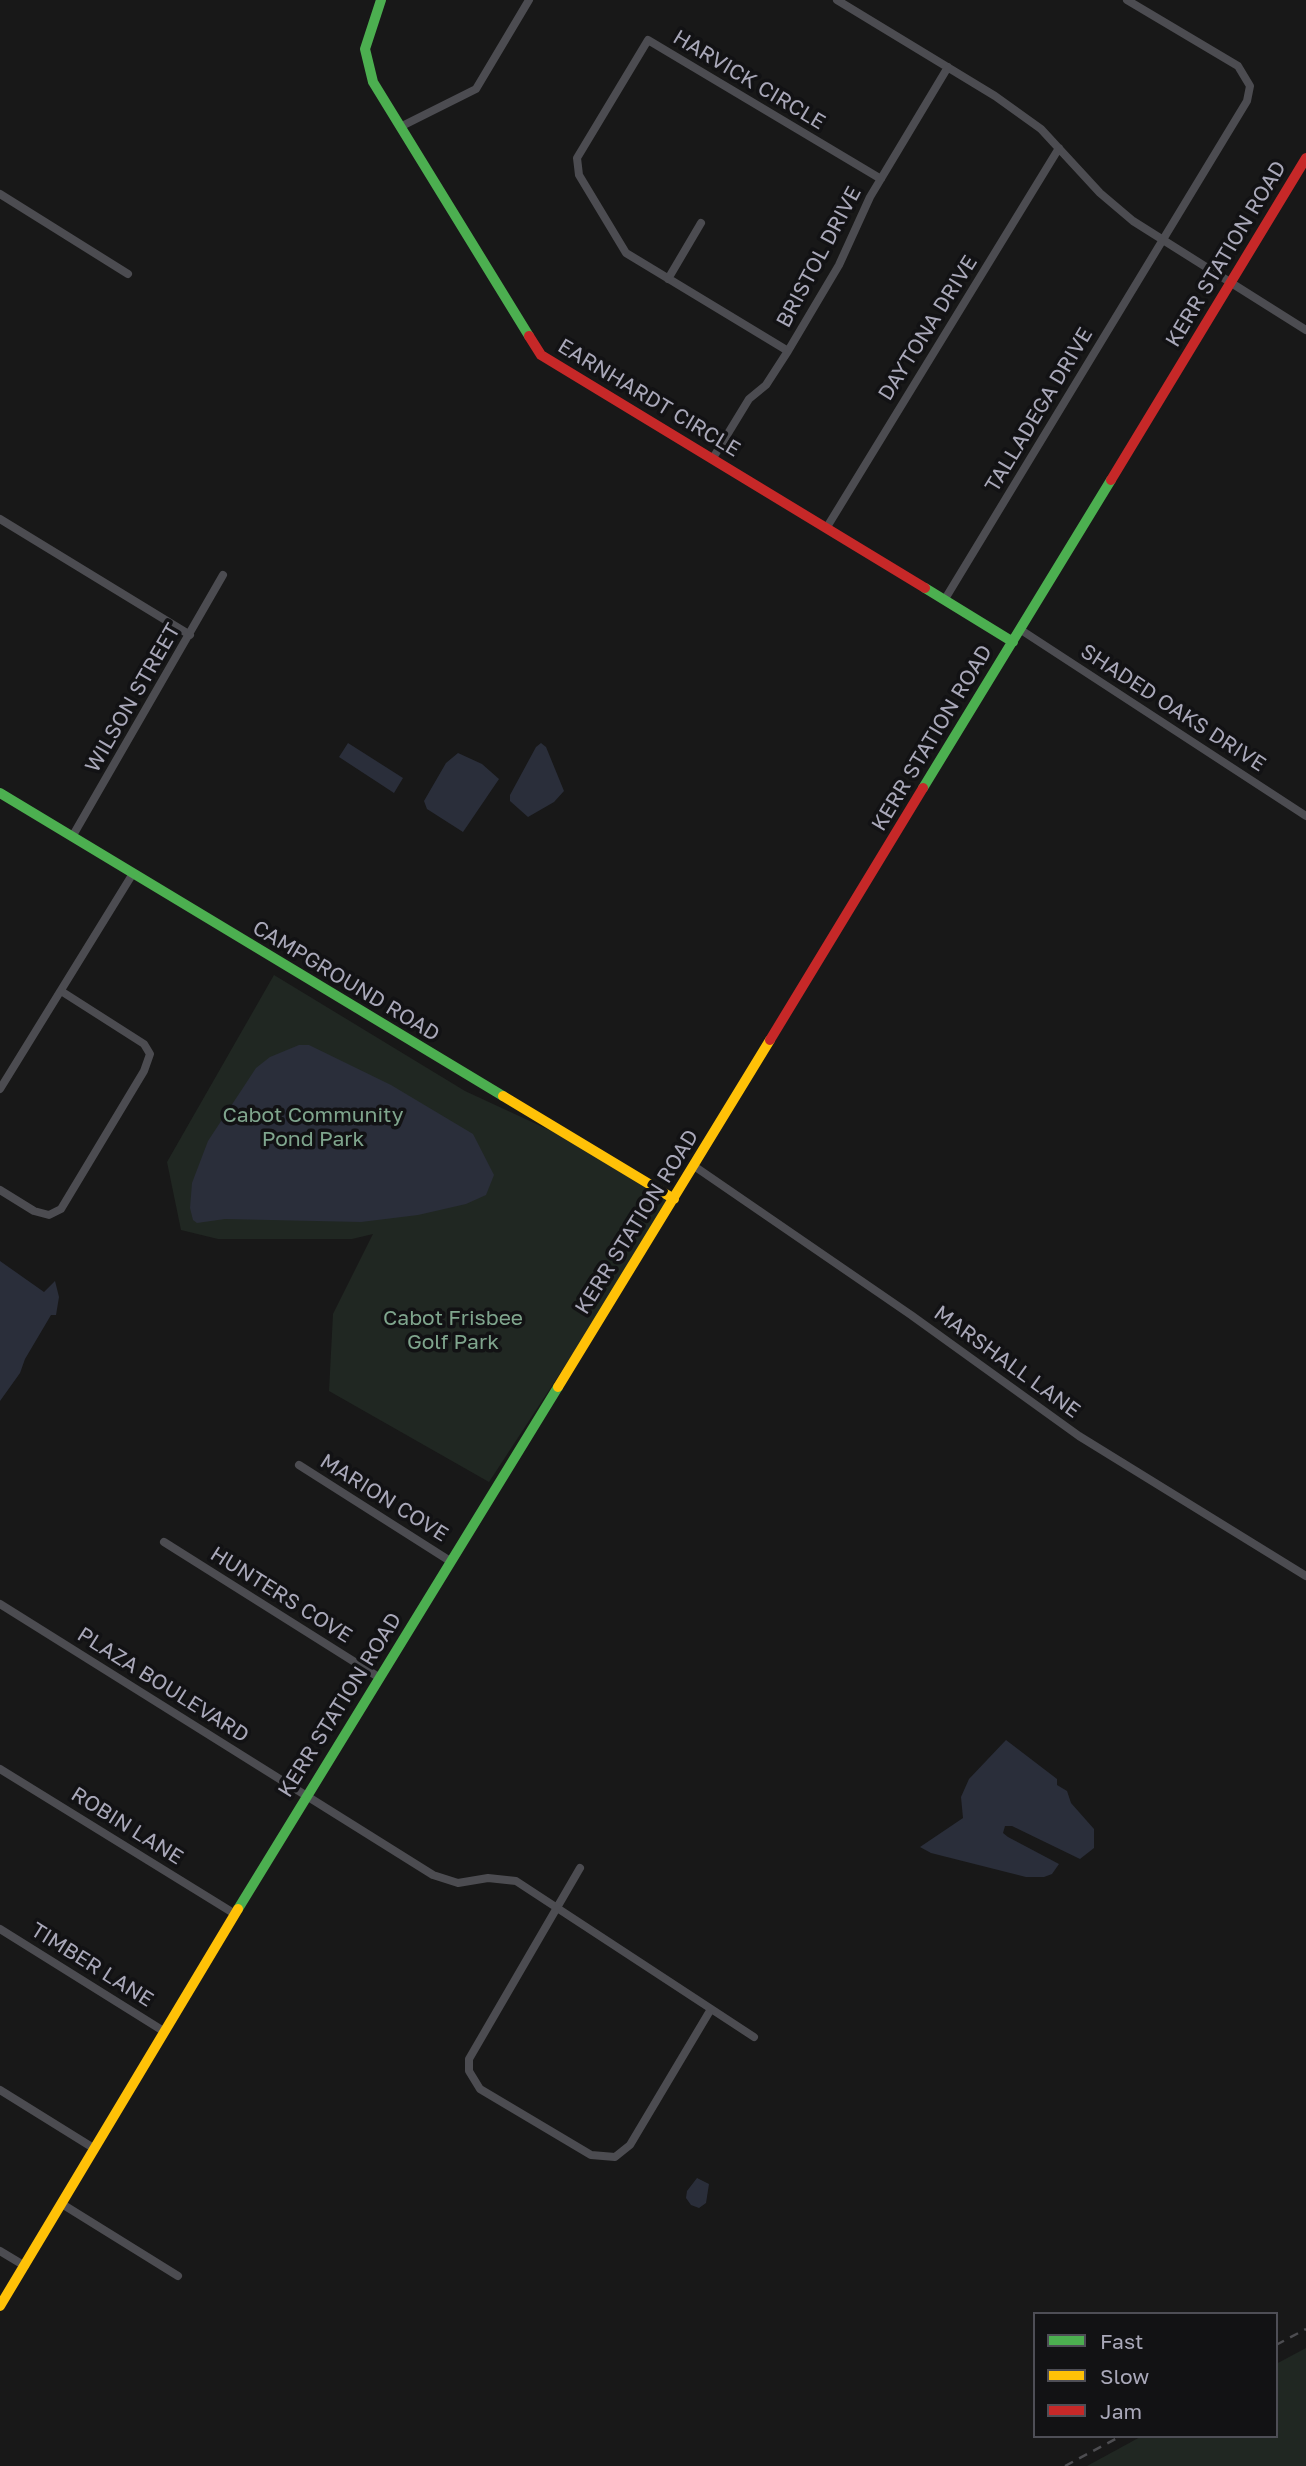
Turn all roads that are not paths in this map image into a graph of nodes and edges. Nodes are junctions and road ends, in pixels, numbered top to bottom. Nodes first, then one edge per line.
1 (381, 0) edge
2 (529, 0) edge
3 (837, 0) edge
4 (1127, 0) edge
5 (948, 67) junction
6 (400, 127) junction
7 (1059, 148) junction
8 (1306, 159) edge
9 (881, 179) junction
10 (0, 194) edge
11 (701, 223) dead end
12 (1163, 239) junction
13 (128, 274) dead end
14 (668, 279) junction
15 (1231, 283) junction
16 (1306, 330) edge
17 (788, 351) junction
18 (713, 457) junction
19 (0, 519) edge
20 (827, 527) junction
21 (223, 575) dead end
22 (945, 599) junction
23 (1021, 630) junction
24 (190, 635) junction
25 (1013, 642) junction
26 (0, 793) edge
27 (1306, 816) edge
28 (72, 837) junction
29 (132, 875) junction
30 (61, 991) junction
31 (0, 1089) edge
32 (694, 1166) junction
33 (0, 1190) edge
34 (674, 1199) junction
35 (299, 1465) dead end
36 (164, 1542) dead end
37 (450, 1561) junction
38 (1306, 1576) edge
39 (0, 1604) edge
40 (380, 1678) junction
41 (0, 1769) edge
42 (307, 1795) junction
43 (580, 1868) dead end
44 (557, 1908) junction
45 (235, 1914) junction
46 (0, 1929) edge
47 (712, 2009) junction
48 (165, 2032) junction
49 (754, 2037) dead end
50 (0, 2090) edge
51 (95, 2148) junction
52 (62, 2204) junction
53 (0, 2251) edge
54 (25, 2266) junction
55 (178, 2276) dead end
56 (0, 2306) edge

1 - 6 street, EARNHARDT CIRCLE
2 - 6 street
3 - 5 street
4 - 12 street, TALLADEGA DRIVE
5 - 7 street
5 - 9 street, BRISTOL DRIVE
6 - 18 street, EARNHARDT CIRCLE
7 - 12 street
7 - 20 street, DAYTONA DRIVE
8 - 15 street, KERR STATION ROAD
9 - 14 street, HARVICK CIRCLE
9 - 17 street, BRISTOL DRIVE
10 - 13 street
11 - 14 street
12 - 15 street
12 - 22 street, TALLADEGA DRIVE
14 - 17 street, HARVICK CIRCLE
15 - 16 street
15 - 23 street, KERR STATION ROAD
17 - 18 street, BRISTOL DRIVE
18 - 20 street, EARNHARDT CIRCLE
19 - 24 street
20 - 22 street, EARNHARDT CIRCLE
21 - 24 street, WILSON STREET
22 - 25 street, EARNHARDT CIRCLE
23 - 25 street, KERR STATION ROAD
23 - 27 street, SHADED OAKS DRIVE
24 - 28 street, WILSON STREET
25 - 32 street, KERR STATION ROAD
26 - 28 street, CAMPGROUND ROAD
28 - 29 street, CAMPGROUND ROAD
29 - 30 street
29 - 34 street, CAMPGROUND ROAD
30 - 31 street
30 - 33 street
32 - 34 street, KERR STATION ROAD
32 - 38 street, MARSHALL LANE
34 - 37 street, KERR STATION ROAD
35 - 37 street, MARION COVE
36 - 40 street, HUNTERS COVE
37 - 40 street, KERR STATION ROAD
39 - 42 street, PLAZA BOULEVARD
40 - 42 street, KERR STATION ROAD
41 - 45 street, ROBIN LANE
42 - 44 street, PLAZA BOULEVARD
42 - 45 street, KERR STATION ROAD
43 - 44 street
44 - 47 street, PLAZA BOULEVARD
44 - 47 street
45 - 48 street, KERR STATION ROAD
46 - 48 street, TIMBER LANE
47 - 49 street, PLAZA BOULEVARD
48 - 51 street, KERR STATION ROAD
50 - 51 street
51 - 52 street, KERR STATION ROAD
52 - 54 street, KERR STATION ROAD
52 - 55 street
53 - 54 street
54 - 56 street, KERR STATION ROAD

